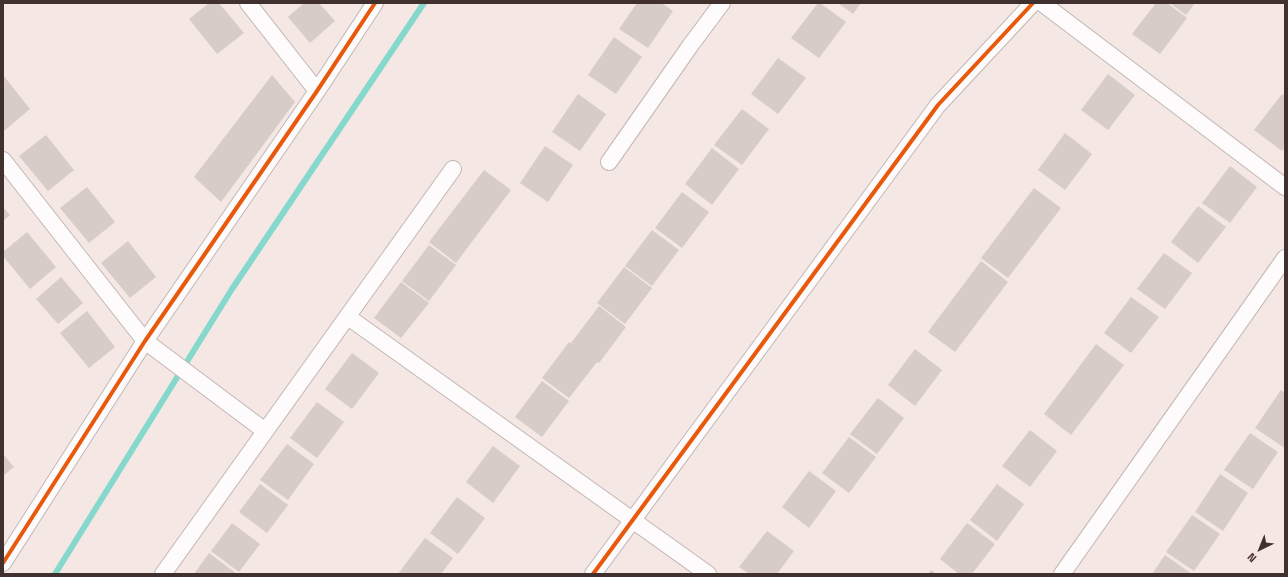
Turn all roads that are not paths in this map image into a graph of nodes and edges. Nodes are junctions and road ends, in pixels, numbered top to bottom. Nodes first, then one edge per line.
1 (248, 3) edge
2 (375, 3) edge
3 (722, 3) edge
4 (1034, 3) edge
5 (1042, 3) edge
6 (317, 91) junction
7 (3, 160) edge
8 (609, 162) dead end
9 (453, 169) dead end
10 (1285, 187) edge
11 (1285, 258) edge
12 (348, 317) junction
13 (145, 341) junction
14 (266, 431) junction
15 (631, 520) junction
16 (3, 563) edge
17 (163, 574) edge
18 (592, 574) edge
19 (708, 574) edge
20 (1062, 574) edge

1 - 6 street
2 - 6 street
3 - 8 street
4 - 15 street
5 - 10 street
6 - 13 street
7 - 13 street
9 - 12 street
11 - 20 street
12 - 14 street
12 - 15 street
13 - 14 street
13 - 16 street
14 - 17 street
15 - 18 street
15 - 19 street

